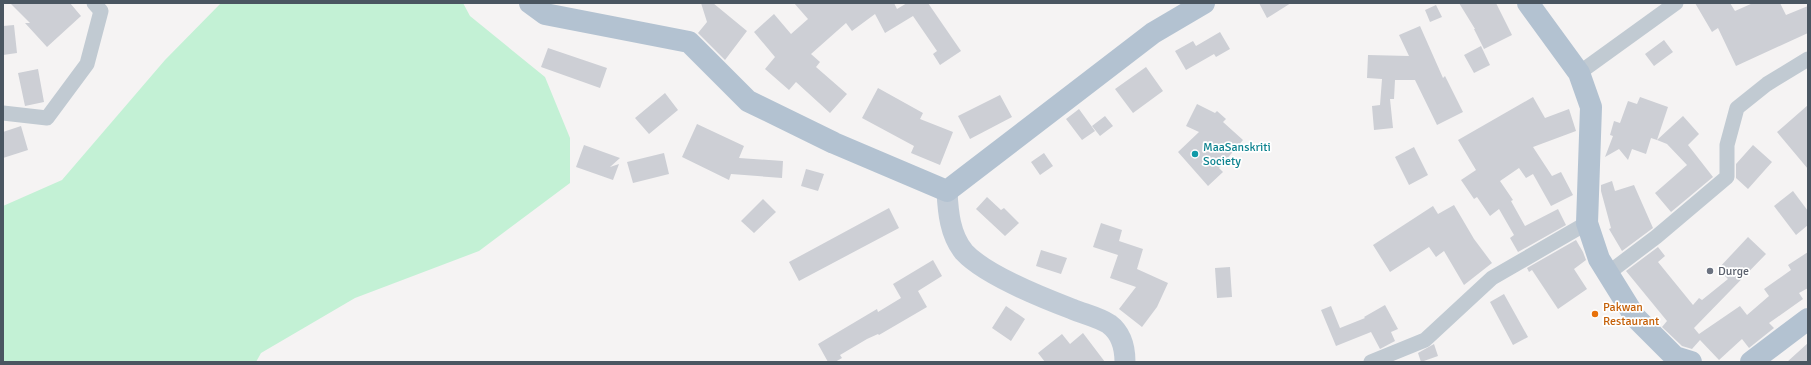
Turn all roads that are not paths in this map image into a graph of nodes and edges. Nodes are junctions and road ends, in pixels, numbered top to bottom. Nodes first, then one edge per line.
1 (94, 3) edge
2 (530, 3) edge
3 (1204, 3) edge
4 (1528, 3) edge
5 (1676, 3) edge
6 (1808, 59) edge
7 (1580, 73) junction
8 (3, 113) edge
9 (947, 191) junction
10 (1587, 223) junction
11 (1607, 274) junction
12 (1808, 319) edge
13 (1125, 362) edge
14 (1371, 362) edge
15 (1691, 362) edge
16 (1751, 362) edge

1 - 8 street
2 - 9 main road
3 - 9 main road
4 - 7 main road
5 - 7 street
6 - 11 street
7 - 10 main road
9 - 13 main road
10 - 11 main road
10 - 14 street
11 - 15 main road
12 - 16 main road

